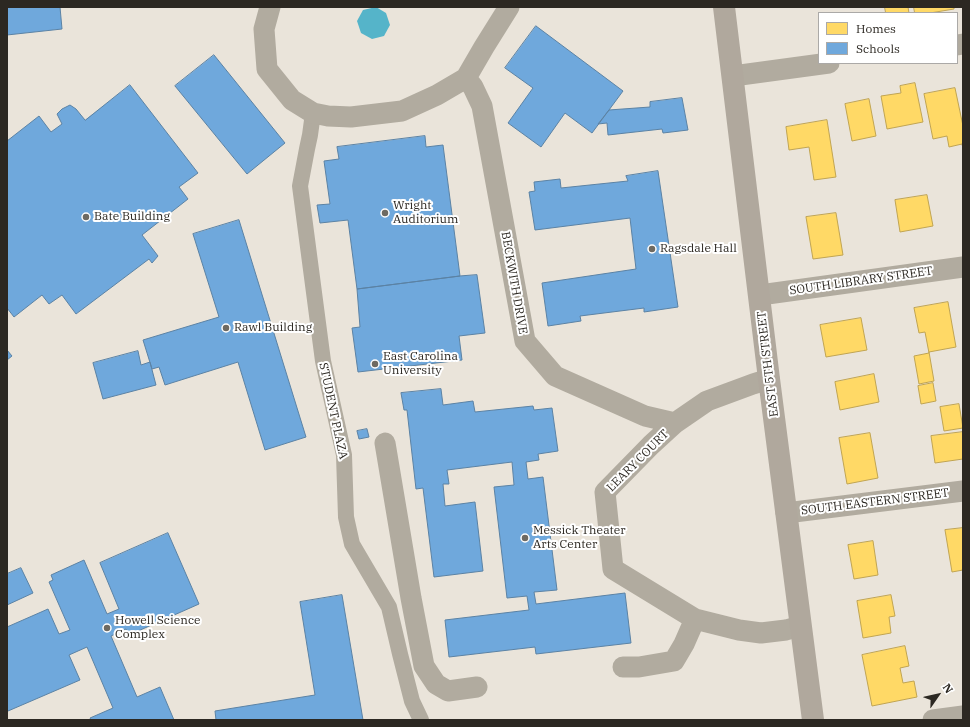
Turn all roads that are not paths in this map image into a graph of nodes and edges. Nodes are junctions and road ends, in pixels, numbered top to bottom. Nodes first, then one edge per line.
1 (270, 7) edge
2 (508, 7) edge
3 (724, 7) edge
4 (822, 64) edge
5 (733, 76) junction
6 (466, 78) junction
7 (313, 113) junction
8 (963, 267) edge
9 (760, 295) junction
10 (770, 379) junction
11 (675, 423) junction
12 (385, 444) dead end
13 (963, 491) edge
14 (786, 513) junction
15 (695, 619) junction
16 (800, 626) junction
17 (623, 667) dead end
18 (477, 687) dead end
19 (963, 716) edge
20 (421, 720) edge
21 (813, 720) edge
22 (933, 720) edge

1 - 7 street
2 - 6 street
3 - 5 main road, EAST 5TH STREET
4 - 5 street
5 - 9 main road, EAST 5TH STREET
6 - 7 street
6 - 11 street, BECKWITH DRIVE
7 - 20 street, STUDENT PLAZA
8 - 9 street, SOUTH LIBRARY STREET
9 - 10 main road, EAST 5TH STREET
10 - 11 street, LEARY COURT
10 - 14 main road, EAST 5TH STREET
11 - 15 street, LEARY COURT
12 - 18 street
13 - 14 street, SOUTH EASTERN STREET
14 - 16 main road, EAST 5TH STREET
15 - 16 street, LEARY COURT
15 - 17 street
16 - 21 main road, EAST 5TH STREET
19 - 22 street

